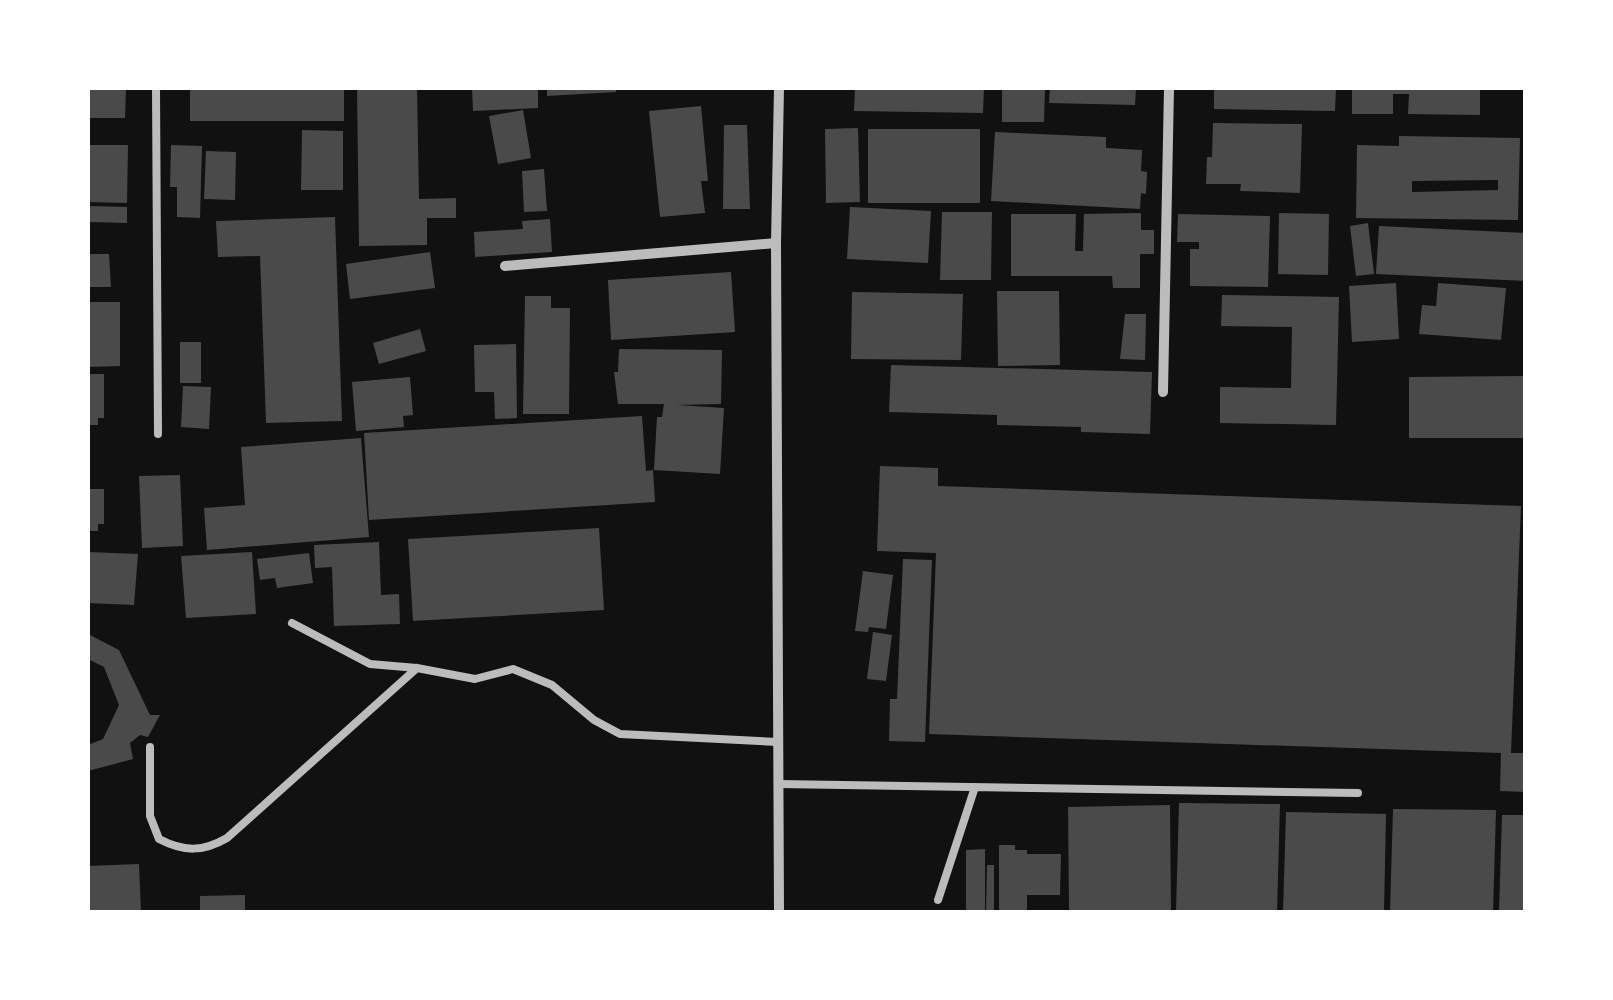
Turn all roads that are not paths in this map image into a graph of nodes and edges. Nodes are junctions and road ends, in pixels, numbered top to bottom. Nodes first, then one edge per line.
1 (156, 88) edge
2 (779, 88) edge
3 (1170, 88) edge
4 (776, 243) junction
5 (505, 266) dead end
6 (1163, 392) dead end
7 (158, 434) dead end
8 (292, 623) dead end
9 (417, 668) junction
10 (778, 742) junction
11 (150, 747) dead end
12 (779, 784) junction
13 (975, 787) junction
14 (1358, 793) dead end
15 (938, 900) dead end
16 (779, 912) edge

1 - 7 lane
2 - 4 street
3 - 6 street
4 - 5 street
4 - 10 street
8 - 9 lane
9 - 10 lane
9 - 11 lane
10 - 12 street
12 - 13 lane
12 - 16 street
13 - 14 lane
13 - 15 lane

